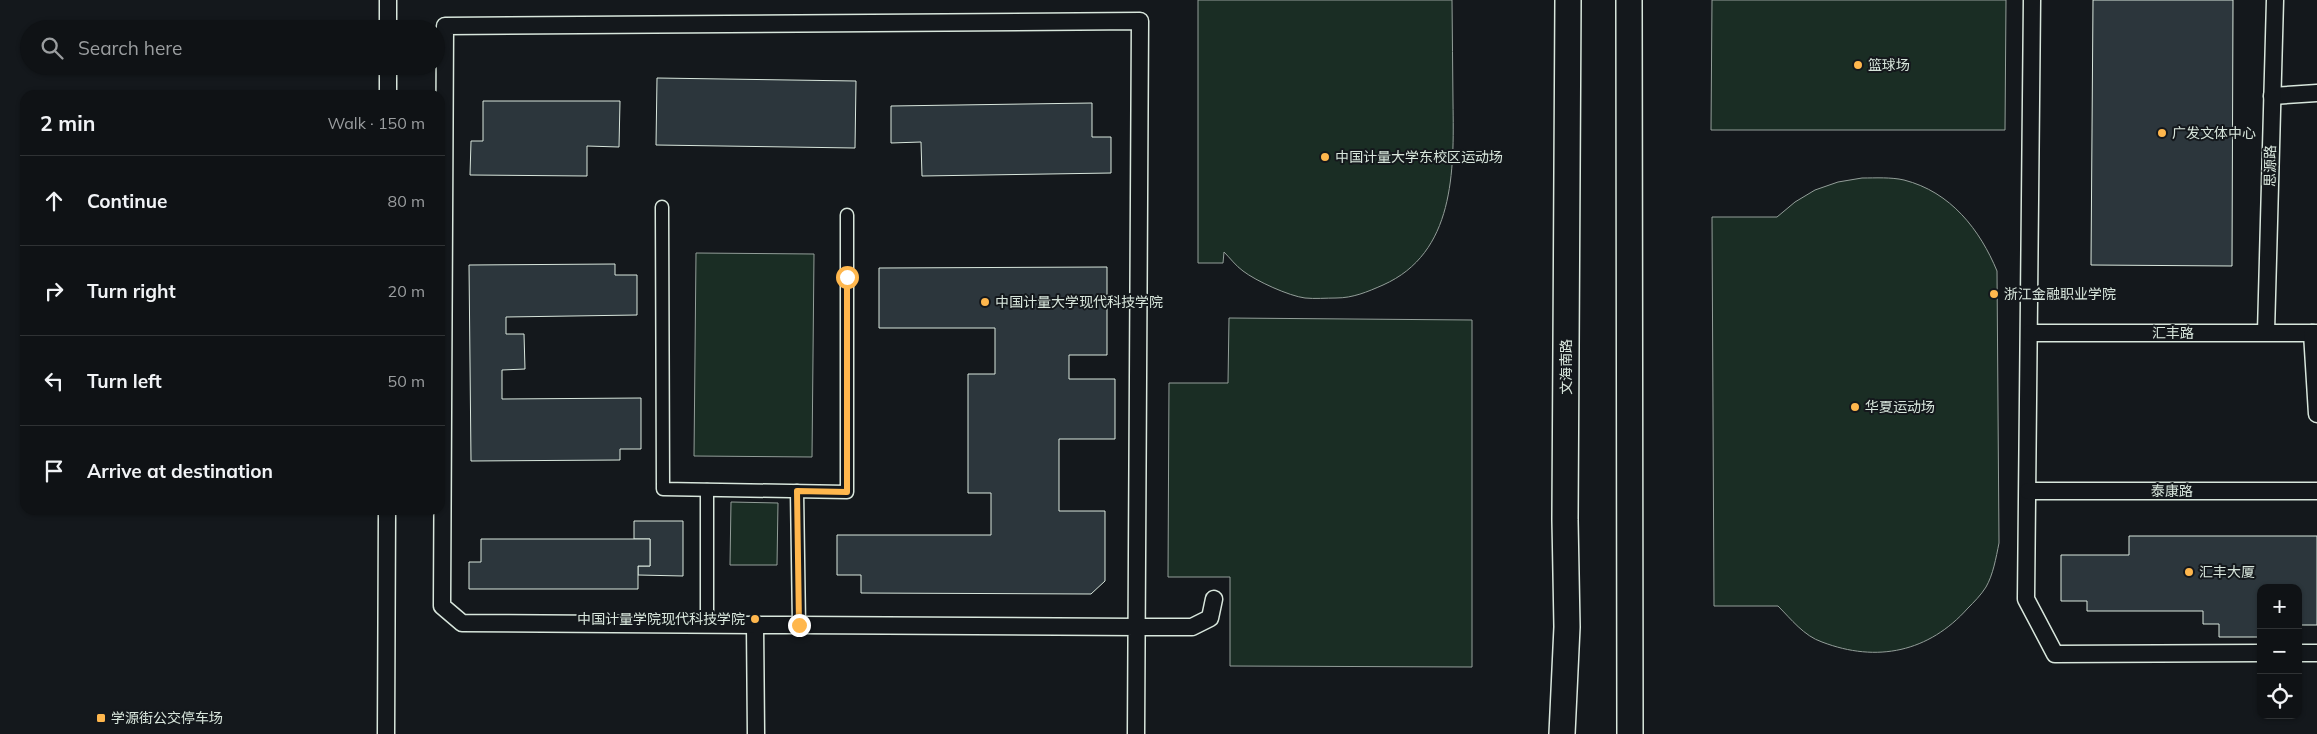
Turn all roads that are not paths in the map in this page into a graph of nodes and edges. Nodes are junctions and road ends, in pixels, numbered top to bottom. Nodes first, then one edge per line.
1 (388, 0) edge
2 (1568, 0) edge
3 (1629, 0) edge
4 (2032, 0) edge
5 (2275, 0) edge
6 (388, 20) edge
7 (445, 26) edge
8 (388, 75) edge
9 (445, 75) edge
10 (388, 90) edge
11 (445, 90) edge
12 (2317, 94) edge
13 (2272, 96) junction
14 (662, 207) dead end
15 (847, 215) dead end
16 (2266, 332) junction
17 (2314, 333) edge
18 (2030, 334) junction
19 (2317, 414) edge
20 (707, 490) junction
21 (797, 491) junction
22 (2028, 491) junction
23 (2317, 491) edge
24 (387, 515) edge
25 (442, 515) edge
26 (1214, 599) dead end
27 (707, 624) junction
28 (755, 625) junction
29 (799, 625) junction
30 (1137, 627) junction
31 (2257, 653) edge
32 (2302, 653) edge
33 (2317, 653) edge
34 (386, 734) edge
35 (756, 734) edge
36 (1136, 734) edge
37 (1562, 734) edge
38 (1630, 734) edge

1 - 6 street
2 - 37 main road, 文海南路
3 - 38 main road
4 - 18 street
5 - 13 street, 思源路
7 - 30 street
8 - 10 street
9 - 11 street
12 - 13 street
13 - 16 street, 思源路
14 - 20 street
15 - 21 street
16 - 17 street, 汇丰路
16 - 18 street, 汇丰路
17 - 19 street
18 - 22 street
20 - 21 street
20 - 27 street
21 - 29 street
22 - 23 street, 泰康路
22 - 31 street
24 - 34 street
25 - 27 street
26 - 30 street
27 - 28 street
28 - 29 street
28 - 35 street
29 - 30 street
30 - 36 street
32 - 33 street

